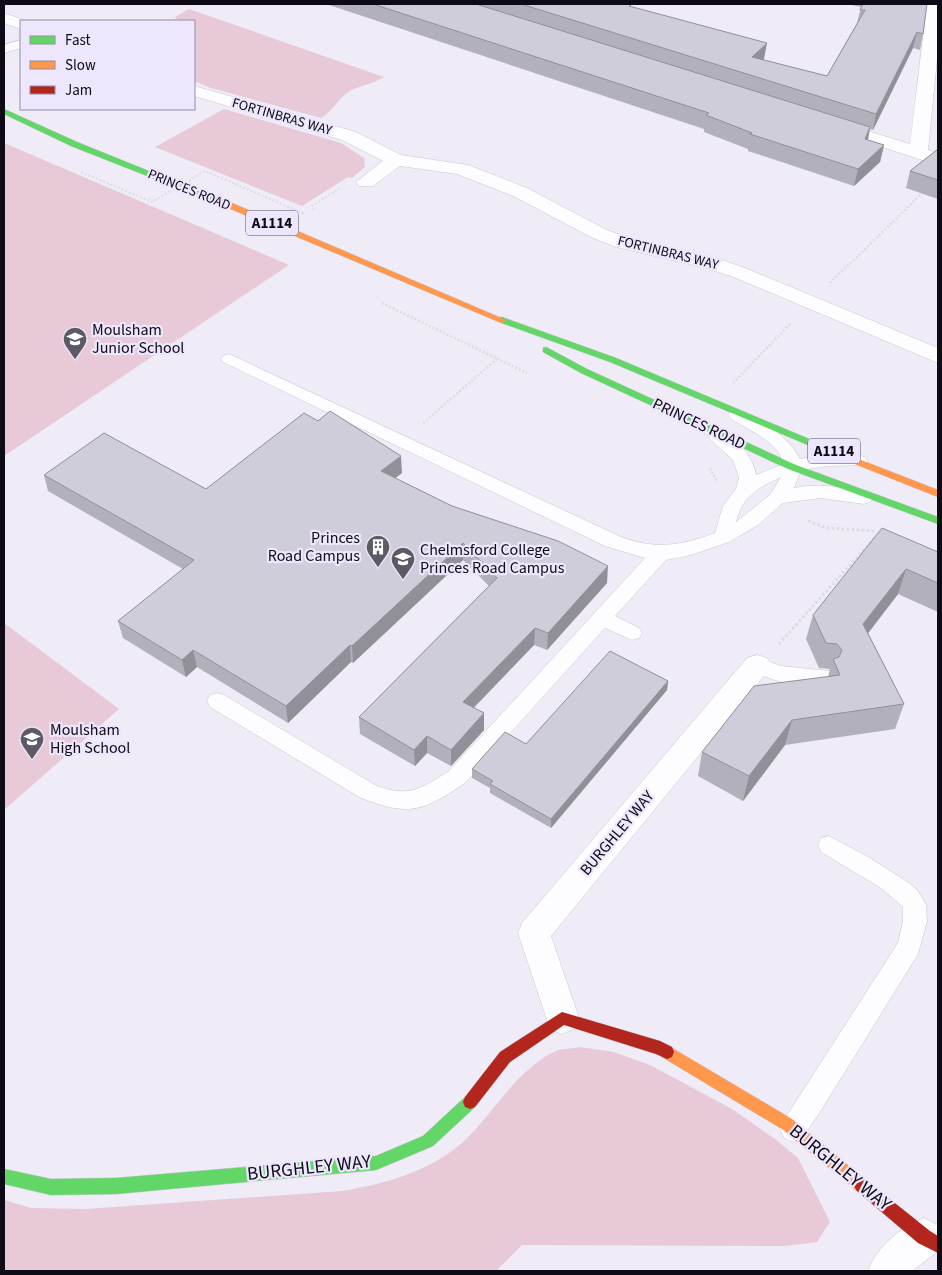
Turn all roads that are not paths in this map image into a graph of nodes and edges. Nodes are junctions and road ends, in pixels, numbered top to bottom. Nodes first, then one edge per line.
1 (935, 4) edge
2 (4, 18) edge
3 (20, 24) edge
4 (20, 44) edge
5 (4, 49) edge
6 (195, 91) edge
7 (4, 111) edge
8 (815, 120) edge
9 (4, 122) edge
10 (74, 144) junction
11 (918, 152) junction
12 (938, 159) edge
13 (396, 160) junction
14 (366, 182) road end
15 (469, 308) junction
16 (938, 356) edge
17 (229, 359) dead end
18 (728, 410) junction
19 (710, 430) junction
20 (859, 461) junction
21 (792, 467) junction
22 (746, 487) junction
23 (938, 494) edge
24 (778, 498) junction
25 (892, 504) junction
26 (938, 521) edge
27 (724, 536) junction
28 (661, 553) junction
29 (602, 618) junction
30 (632, 633) dead end
31 (757, 665) joint
32 (823, 676) edge
33 (217, 702) dead end
34 (829, 845) dead end
35 (562, 1018) junction
36 (792, 1129) junction
37 (4, 1177) edge
38 (931, 1241) edge
39 (887, 1271) edge

1 - 11 street
2 - 3 street
4 - 5 lane
6 - 13 street, FORTINBRAS WAY
7 - 10 main road, PRINCES ROAD / A1114
8 - 11 street
9 - 10 main road, PRINCES ROAD / A1114
10 - 15 main road, PRINCES ROAD / A1114
11 - 12 street
13 - 14 street
13 - 16 street, FORTINBRAS WAY
15 - 18 main road, PRINCES ROAD / A1114
15 - 19 main road, PRINCES ROAD / A1114
17 - 28 lane
18 - 20 main road, PRINCES ROAD / A1114
18 - 21 lane
19 - 21 main road, PRINCES ROAD / A1114
19 - 22 lane
20 - 21 lane
20 - 23 main road, PRINCES ROAD / A1114
21 - 22 lane
21 - 24 lane
21 - 25 main road, PRINCES ROAD / A1114
22 - 27 lane
24 - 25 lane
24 - 27 lane
25 - 26 main road, PRINCES ROAD / A1114
27 - 28 lane
28 - 29 lane
29 - 30 lane
29 - 33 lane
31 - 32 lane
31 - 35 street, BURGHLEY WAY
34 - 36 lane
35 - 36 main road, BURGHLEY WAY
35 - 37 main road, BURGHLEY WAY
36 - 38 main road, BURGHLEY WAY
38 - 39 street, BURGHLEY WAY

